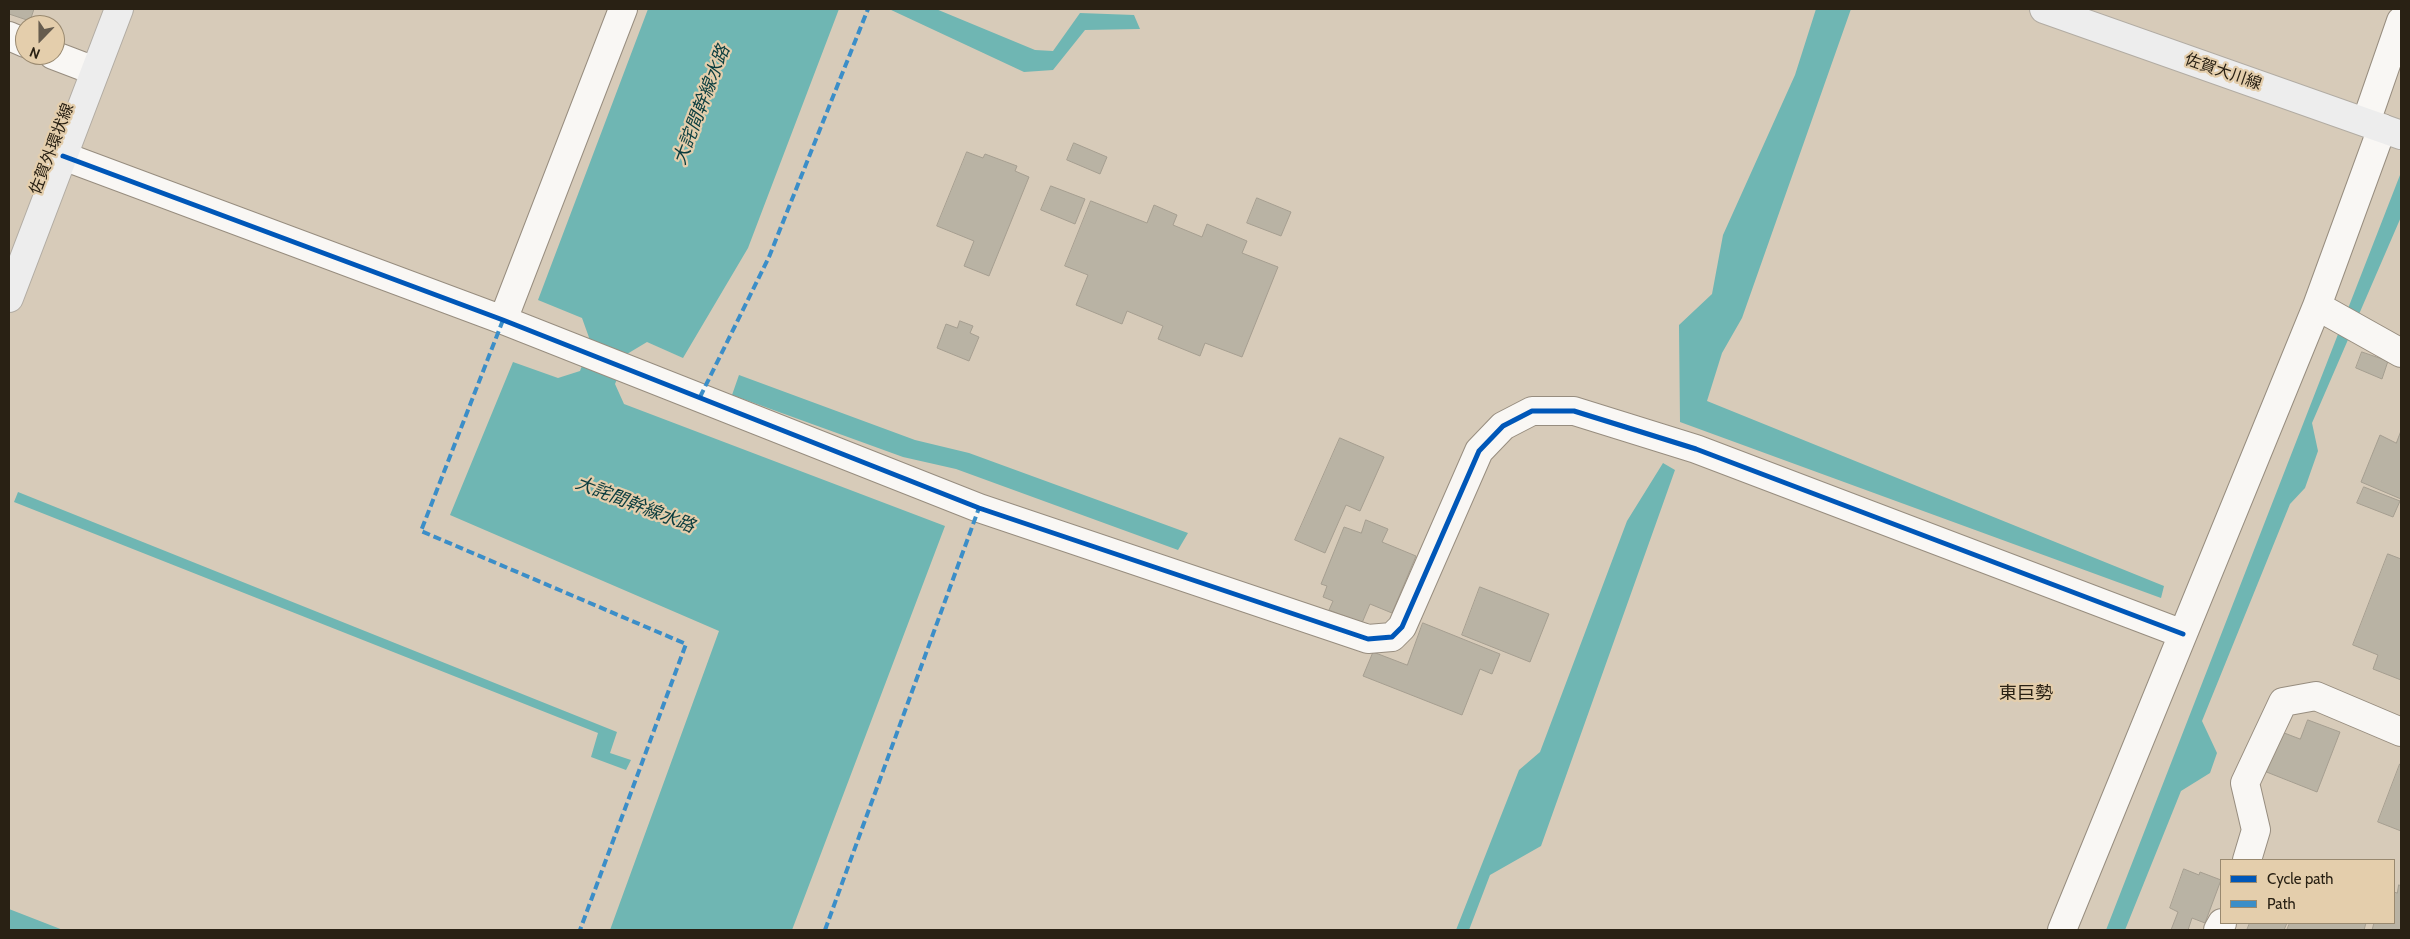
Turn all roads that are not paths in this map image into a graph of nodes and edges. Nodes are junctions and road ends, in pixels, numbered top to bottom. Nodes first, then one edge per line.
1 (119, 9) edge
2 (624, 9) edge
3 (2044, 9) edge
4 (2401, 21) edge
5 (65, 60) edge
6 (95, 71) junction
7 (2383, 128) edge
8 (63, 156) junction
9 (9, 298) edge
10 (2317, 306) junction
11 (503, 320) junction
12 (2401, 353) edge
13 (2183, 634) junction
14 (2401, 732) edge
15 (2247, 859) edge
16 (2062, 930) edge

1 - 6 main road, 佐賀外環状線
2 - 11 street
3 - 7 main road, 佐賀大川線
4 - 7 street
5 - 6 street
6 - 8 main road, 佐賀外環状線
7 - 10 street
8 - 9 main road, 佐賀外環状線
8 - 11 street
10 - 12 street
10 - 13 street
11 - 13 street
13 - 16 street
14 - 15 street

